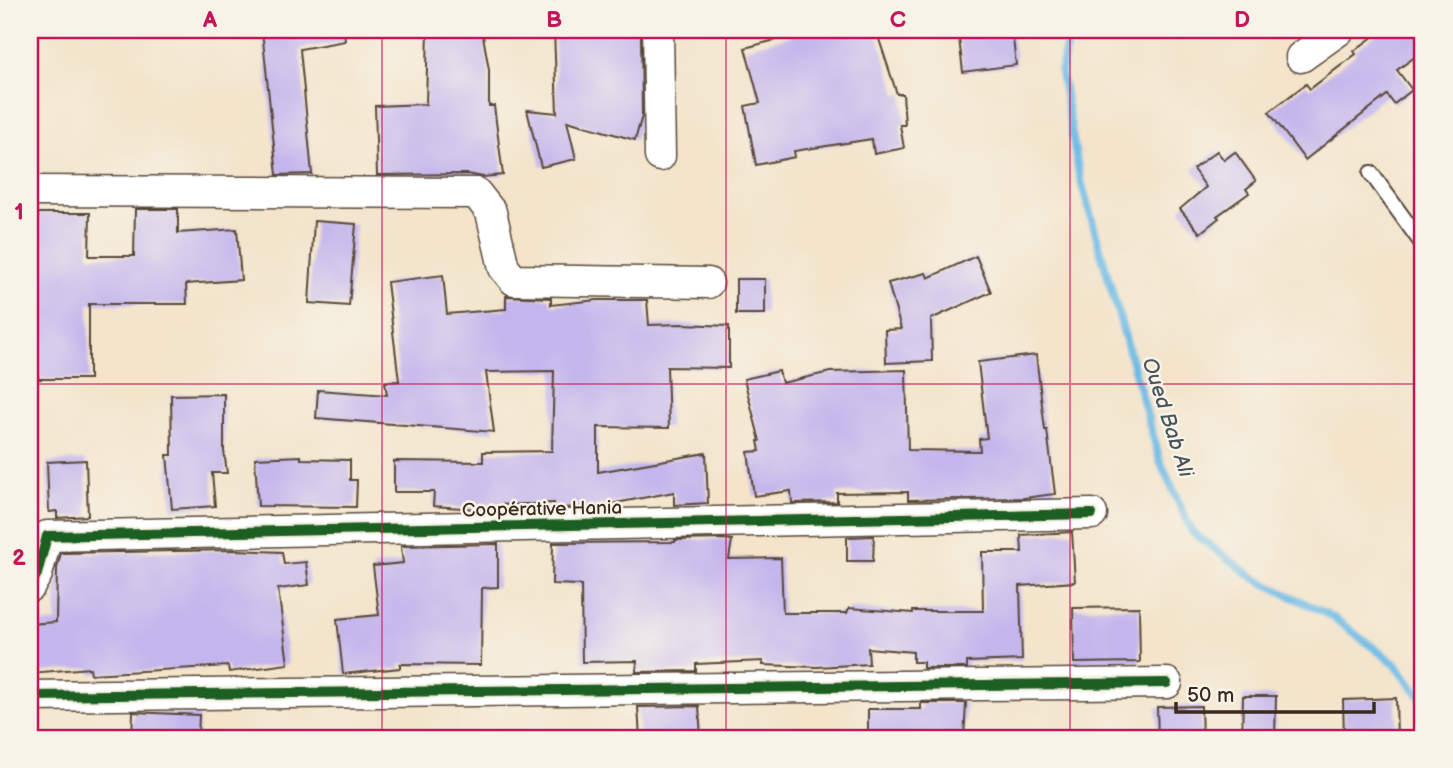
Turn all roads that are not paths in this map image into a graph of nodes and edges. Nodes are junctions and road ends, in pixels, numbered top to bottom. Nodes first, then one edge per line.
1 (658, 30) edge
2 (1339, 30) edge
3 (1301, 57) dead end
4 (660, 156) dead end
5 (1371, 173) dead end
6 (30, 191) edge
7 (1423, 245) edge
8 (708, 283) dead end
9 (1092, 514) dead end
10 (30, 586) edge
11 (1167, 683) dead end
12 (30, 696) edge

1 - 4 street
2 - 3 street
5 - 7 lane
6 - 8 street
9 - 10 street, Coopérative Hania
11 - 12 street

